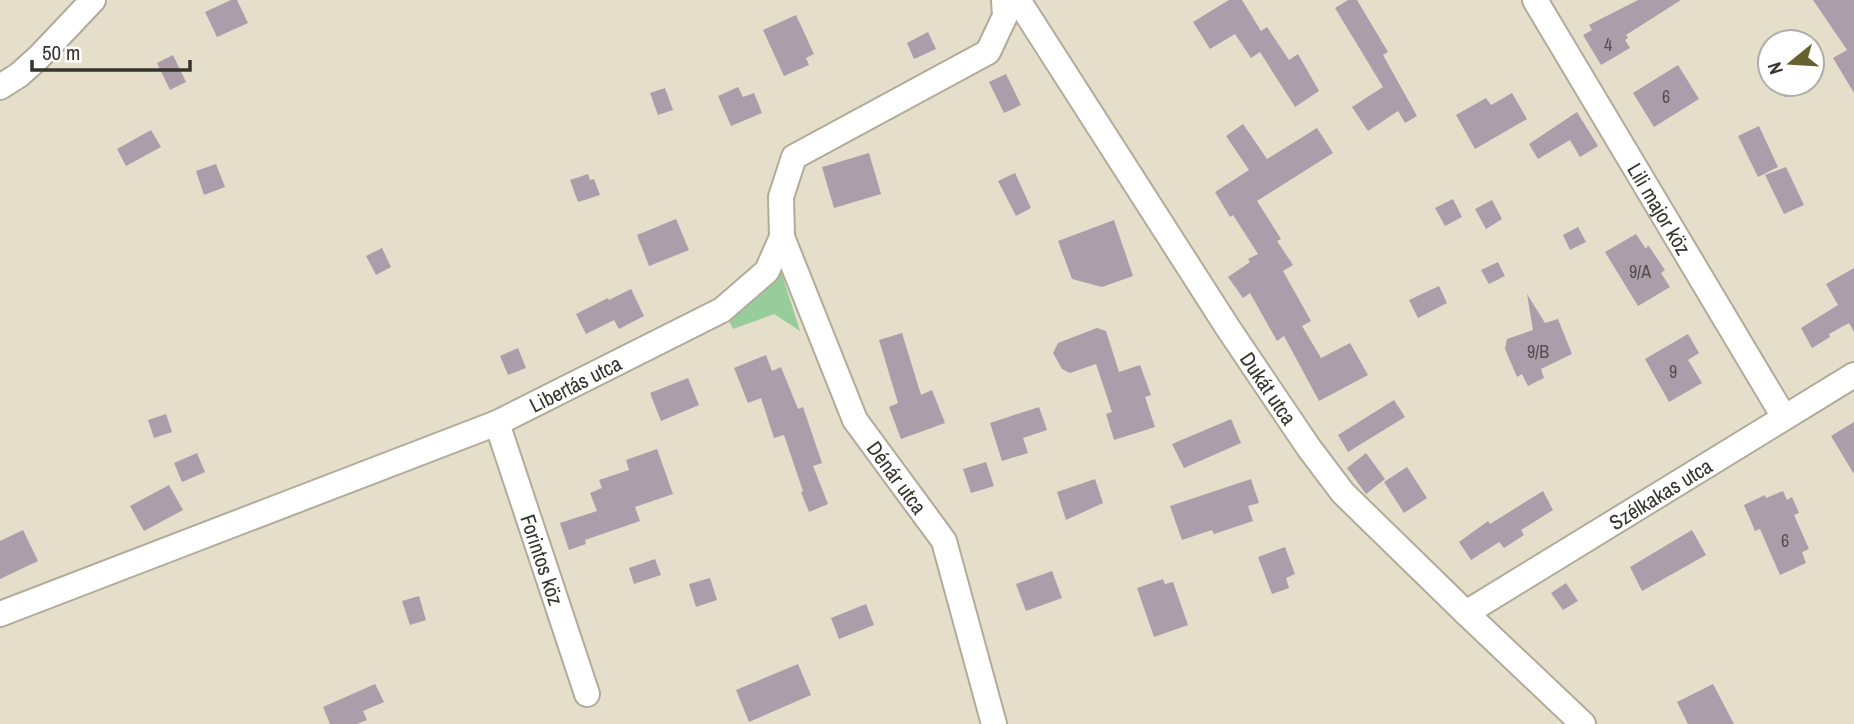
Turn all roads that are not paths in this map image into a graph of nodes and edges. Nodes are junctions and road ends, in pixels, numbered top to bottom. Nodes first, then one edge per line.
1 (93, 0) edge
2 (1004, 0) edge
3 (1018, 0) edge
4 (1535, 0) edge
5 (0, 86) edge
6 (782, 237) junction
7 (1854, 375) edge
8 (1784, 417) junction
9 (497, 423) junction
10 (1466, 613) junction
11 (0, 614) edge
12 (587, 694) dead end
13 (1573, 721) edge
14 (995, 724) edge

1 - 5 street
2 - 6 street, Libertás utca
3 - 10 street, Dukát utca
4 - 8 street, Lili major köz
6 - 9 street, Libertás utca
6 - 14 street, Dénár utca
7 - 8 street, Szélkakas utca
8 - 10 street, Szélkakas utca
9 - 11 street, Libertás utca
9 - 12 street, Forintos köz
10 - 13 street, Dukát utca

